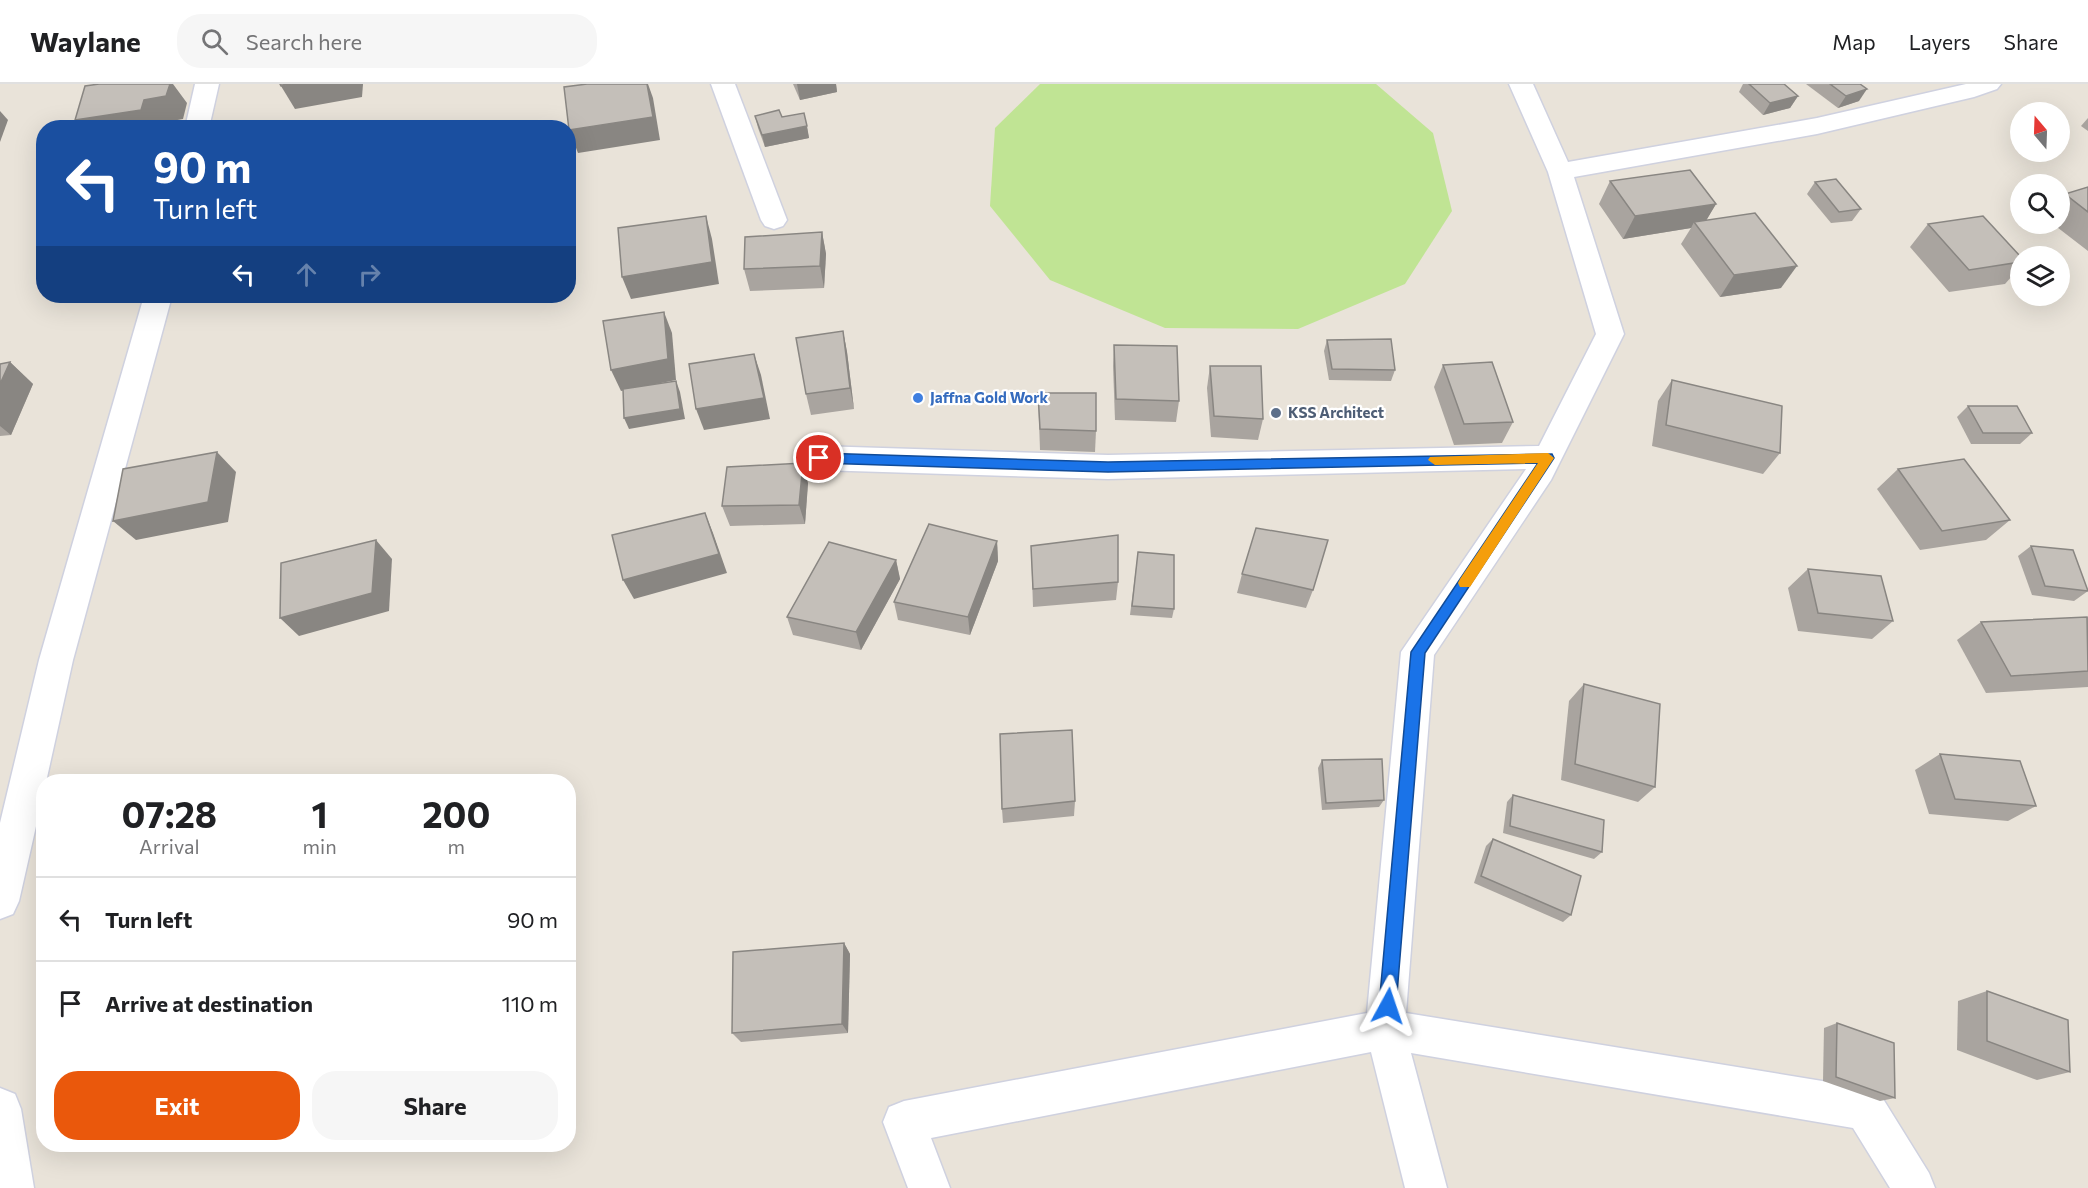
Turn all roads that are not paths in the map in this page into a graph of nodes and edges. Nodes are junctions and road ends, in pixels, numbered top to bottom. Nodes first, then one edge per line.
1 (207, 84) edge
2 (723, 84) edge
3 (1521, 84) edge
4 (1989, 84) edge
5 (199, 120) edge
6 (1560, 172) junction
7 (774, 220) dead end
8 (156, 303) edge
9 (819, 458) dead end
10 (1548, 458) junction
11 (0, 901) edge
12 (1385, 1029) junction
13 (0, 1109) edge
14 (13, 1188) edge
15 (929, 1188) edge
16 (1426, 1188) edge
17 (1914, 1188) edge

1 - 5 street
2 - 7 street
3 - 6 street
4 - 6 street
6 - 10 street
8 - 11 street
9 - 10 street
10 - 12 street
12 - 15 street
12 - 16 street
12 - 17 street
13 - 14 street

